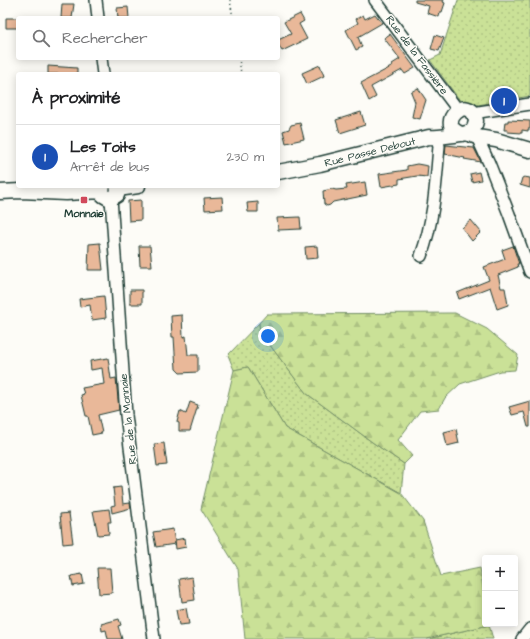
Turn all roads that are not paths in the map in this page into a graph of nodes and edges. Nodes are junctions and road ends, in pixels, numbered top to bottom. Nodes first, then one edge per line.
1 (96, 0) edge
2 (375, 0) edge
3 (98, 16) edge
4 (101, 60) edge
5 (103, 72) edge
6 (530, 104) edge
7 (455, 115) junction
8 (471, 129) junction
9 (433, 138) junction
10 (530, 150) edge
11 (280, 172) edge
12 (124, 188) edge
13 (110, 190) edge
14 (0, 192) edge
15 (421, 256) dead end
16 (530, 272) edge
17 (530, 629) edge
18 (154, 639) edge
19 (522, 639) edge

1 - 3 street
2 - 7 street, Rue de la Fassière
4 - 5 street
6 - 8 street
7 - 8 main road
7 - 8 main road
7 - 9 main road
8 - 9 main road, Rue Passe Debout
8 - 10 main road
8 - 16 street
9 - 11 main road, Rue Passe Debout
9 - 15 street
12 - 13 main road
13 - 14 main road
13 - 18 street, Rue de la Monnaie
17 - 19 street

